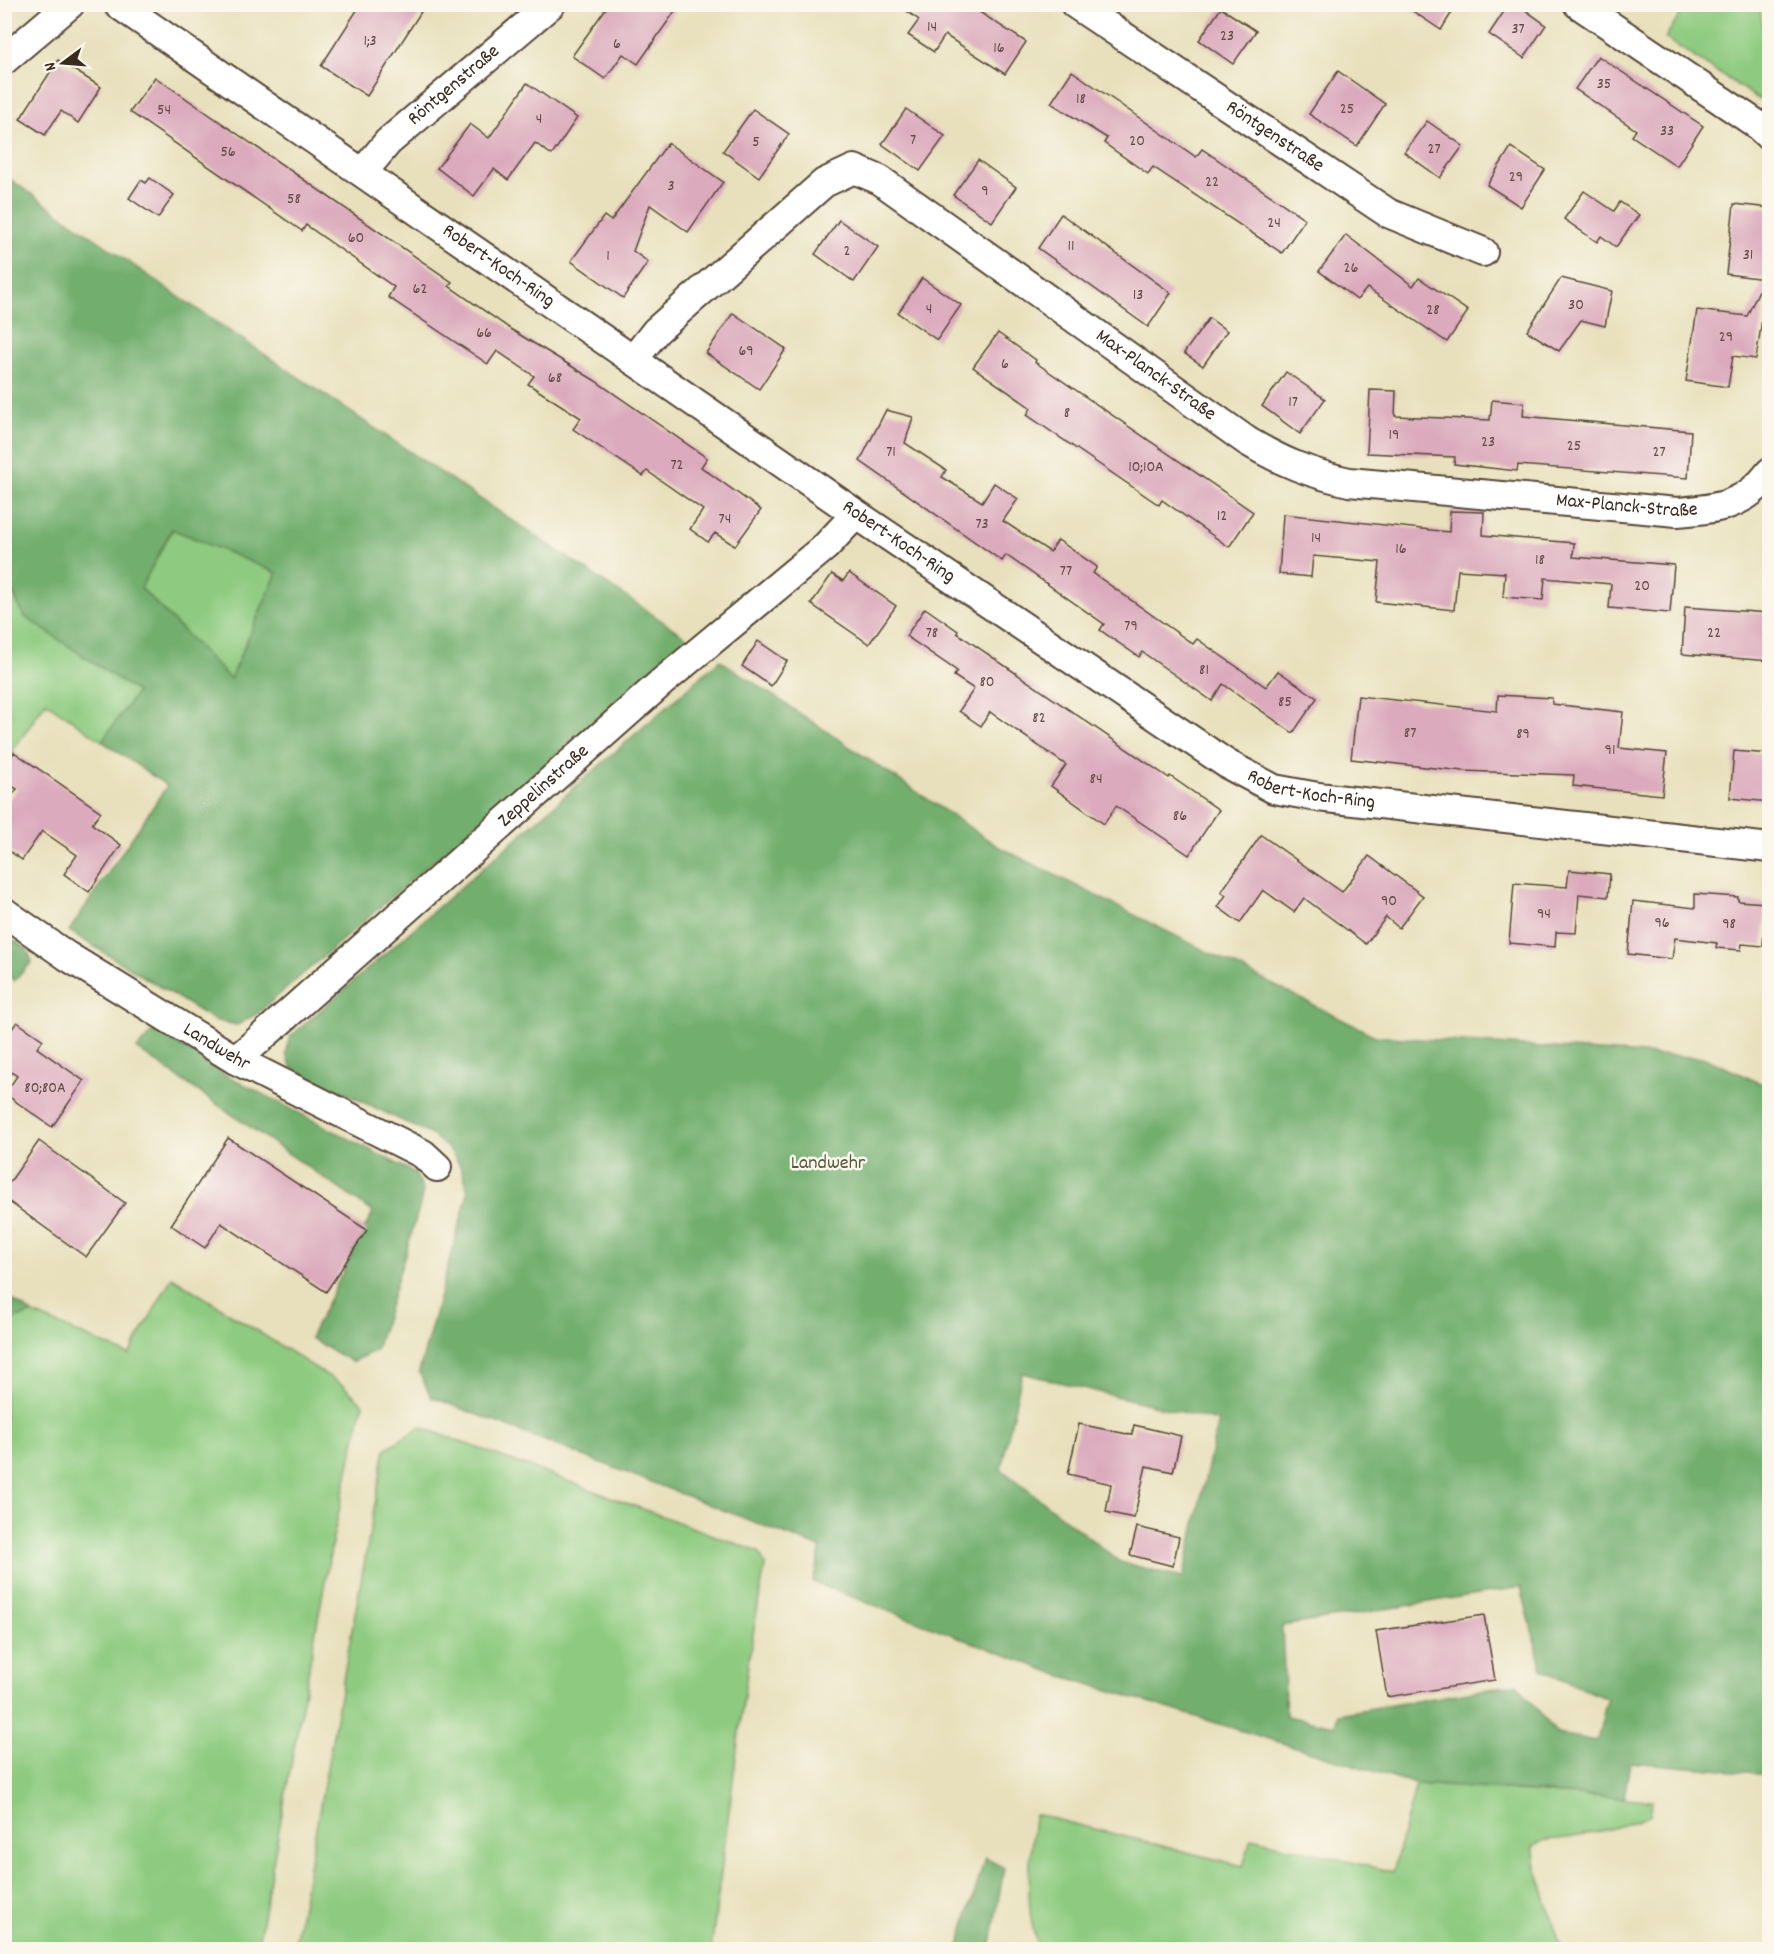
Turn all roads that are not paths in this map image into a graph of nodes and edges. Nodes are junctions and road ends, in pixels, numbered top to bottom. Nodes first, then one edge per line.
1 (70, 4) edge
2 (118, 4) edge
3 (551, 4) edge
4 (1075, 4) edge
5 (1578, 4) edge
6 (4, 60) edge
7 (1770, 137) edge
8 (363, 172) junction
9 (1483, 252) dead end
10 (633, 360) junction
11 (1770, 472) edge
12 (856, 514) junction
13 (1770, 848) edge
14 (4, 912) edge
15 (236, 1060) junction
16 (437, 1167) dead end

1 - 6 street
2 - 8 street, Robert-Koch-Ring
3 - 8 street, Röntgenstraße
4 - 9 street, Röntgenstraße
5 - 7 street
8 - 10 street, Robert-Koch-Ring
10 - 11 street, Max-Planck-Straße
10 - 12 street, Robert-Koch-Ring
12 - 13 street, Robert-Koch-Ring
12 - 15 street, Zeppelinstraße
14 - 15 street, Landwehr
15 - 16 street, Landwehr

